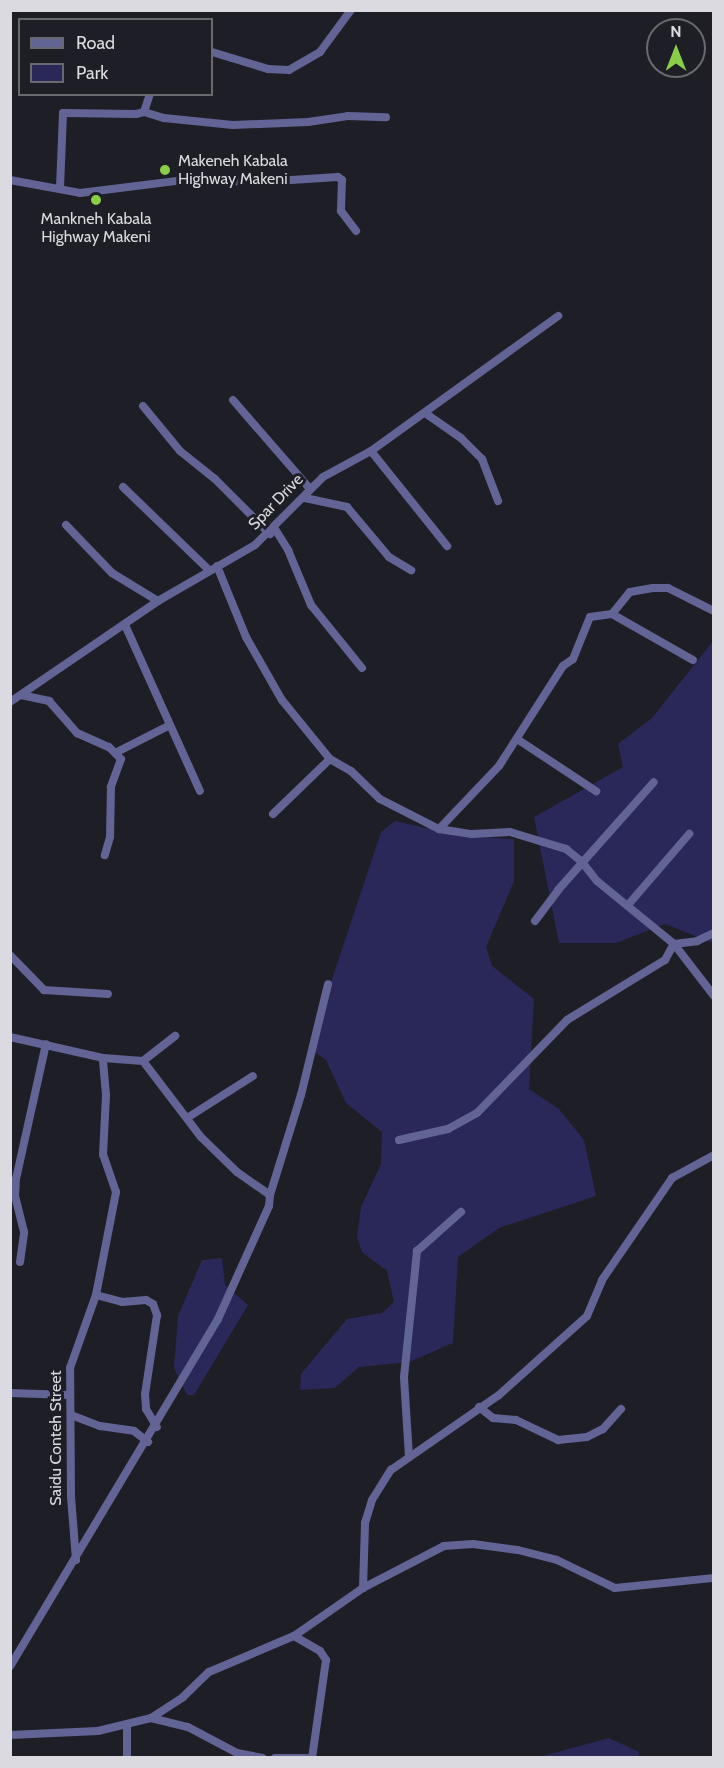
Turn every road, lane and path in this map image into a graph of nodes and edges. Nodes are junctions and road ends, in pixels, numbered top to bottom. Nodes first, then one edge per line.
1 (351, 10) edge
2 (213, 52) edge
3 (149, 96) edge
4 (144, 112) junction
5 (386, 117) dead end
6 (10, 180) edge
7 (60, 188) junction
8 (356, 231) dead end
9 (558, 316) dead end
10 (233, 400) dead end
11 (142, 406) dead end
12 (425, 413) junction
13 (371, 451) junction
14 (123, 487) dead end
15 (310, 489) junction
16 (305, 498) junction
17 (498, 501) dead end
18 (66, 525) dead end
19 (272, 531) junction
20 (447, 546) dead end
21 (213, 568) junction
22 (411, 570) dead end
23 (158, 601) junction
24 (714, 611) edge
25 (612, 614) junction
26 (125, 625) junction
27 (693, 660) dead end
28 (362, 668) dead end
29 (21, 695) junction
30 (10, 702) edge
31 (170, 725) junction
32 (517, 739) junction
33 (117, 752) junction
34 (330, 759) junction
35 (654, 782) dead end
36 (200, 791) dead end
37 (596, 791) dead end
38 (273, 814) dead end
39 (439, 829) junction
40 (689, 834) dead end
41 (105, 855) dead end
42 (582, 862) junction
43 (628, 905) junction
44 (535, 921) dead end
45 (714, 933) edge
46 (674, 944) junction
47 (10, 954) edge
48 (328, 984) dead end
49 (108, 994) dead end
50 (714, 996) edge
51 (175, 1036) dead end
52 (10, 1037) edge
53 (46, 1044) junction
54 (103, 1058) junction
55 (143, 1061) junction
56 (253, 1076) dead end
57 (187, 1118) junction
58 (399, 1140) dead end
59 (714, 1155) edge
60 (270, 1195) junction
61 (461, 1212) dead end
62 (20, 1262) dead end
63 (96, 1295) junction
64 (10, 1393) edge
65 (70, 1395) junction
66 (479, 1407) junction
67 (621, 1409) dead end
68 (71, 1415) junction
69 (157, 1427) junction
70 (148, 1442) junction
71 (409, 1457) junction
72 (76, 1562) junction
73 (714, 1578) edge
74 (363, 1588) junction
75 (294, 1636) junction
76 (10, 1667) edge
77 (151, 1718) junction
78 (127, 1725) junction
79 (10, 1735) edge
80 (236, 1755) edge
81 (127, 1758) edge
82 (263, 1758) edge
83 (275, 1758) edge
84 (307, 1758) edge
85 (312, 1758) edge

1 - 2 street
3 - 4 street
4 - 5 street
4 - 7 street
6 - 7 street
7 - 8 street
9 - 12 street, Spar Drive
10 - 15 street
11 - 19 street
12 - 13 street, Spar Drive
12 - 17 street
13 - 15 street, Spar Drive
13 - 20 street
14 - 21 street
15 - 16 street, Spar Drive
16 - 19 street, Spar Drive
16 - 22 street
18 - 23 street
19 - 21 street, Spar Drive
19 - 28 street
21 - 23 street, Spar Drive
21 - 34 street
23 - 26 street, Spar Drive
24 - 25 street
25 - 27 street
25 - 32 street
26 - 29 street, Spar Drive
26 - 31 street
29 - 30 street, Spar Drive
29 - 33 street
31 - 33 street
31 - 36 street
32 - 37 street
32 - 39 street
33 - 41 street
34 - 38 street
34 - 39 street
35 - 42 street
39 - 42 street
40 - 43 street
42 - 43 street
42 - 44 street
43 - 46 street
45 - 46 street
46 - 50 street
46 - 58 street
47 - 49 street
48 - 60 street
51 - 55 street
52 - 53 street
53 - 54 street
53 - 62 street
54 - 55 street
54 - 63 street, Saidu Conteh Street
55 - 57 street
56 - 57 street
57 - 60 street
59 - 66 street
60 - 69 street
61 - 71 street
63 - 65 street, Saidu Conteh Street
63 - 69 street
64 - 65 street
65 - 68 street, Saidu Conteh Street
66 - 67 street
66 - 71 street
68 - 70 street
68 - 72 street, Saidu Conteh Street
69 - 70 street
70 - 72 street
71 - 74 street
72 - 76 street
73 - 74 street
74 - 75 street
75 - 77 street
75 - 85 street
77 - 78 street
77 - 80 street
78 - 79 street
78 - 81 street
80 - 82 street
83 - 84 street

